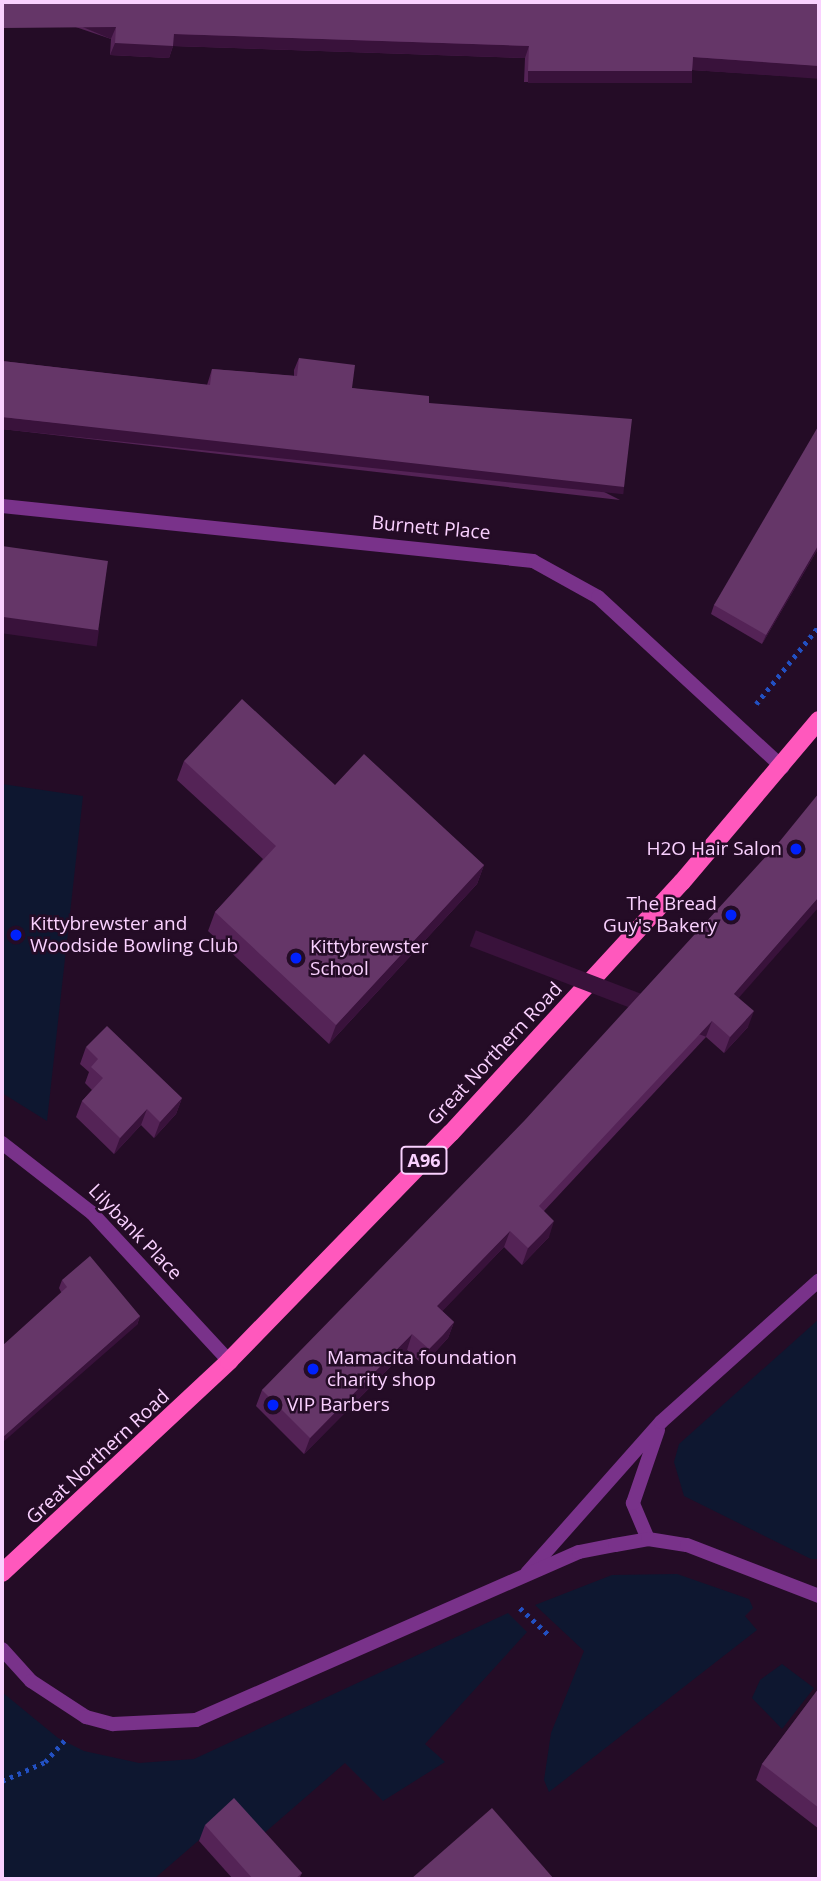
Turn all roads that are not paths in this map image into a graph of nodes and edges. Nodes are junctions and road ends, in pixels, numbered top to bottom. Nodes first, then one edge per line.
1 (2, 506) edge
2 (819, 720) edge
3 (782, 767) junction
4 (2, 1143) edge
5 (819, 1280) edge
6 (229, 1361) junction
7 (661, 1422) junction
8 (648, 1539) junction
9 (2, 1573) edge
10 (521, 1579) junction
11 (819, 1596) edge
12 (2, 1649) edge

1 - 3 street, Burnett Place
2 - 3 main road, Great Northern Road / A96
3 - 6 main road, Great Northern Road / A96
4 - 6 street, Lilybank Place
5 - 7 street
6 - 9 main road, Great Northern Road / A96
7 - 8 street
7 - 10 street
8 - 10 street
8 - 11 street
10 - 12 street

